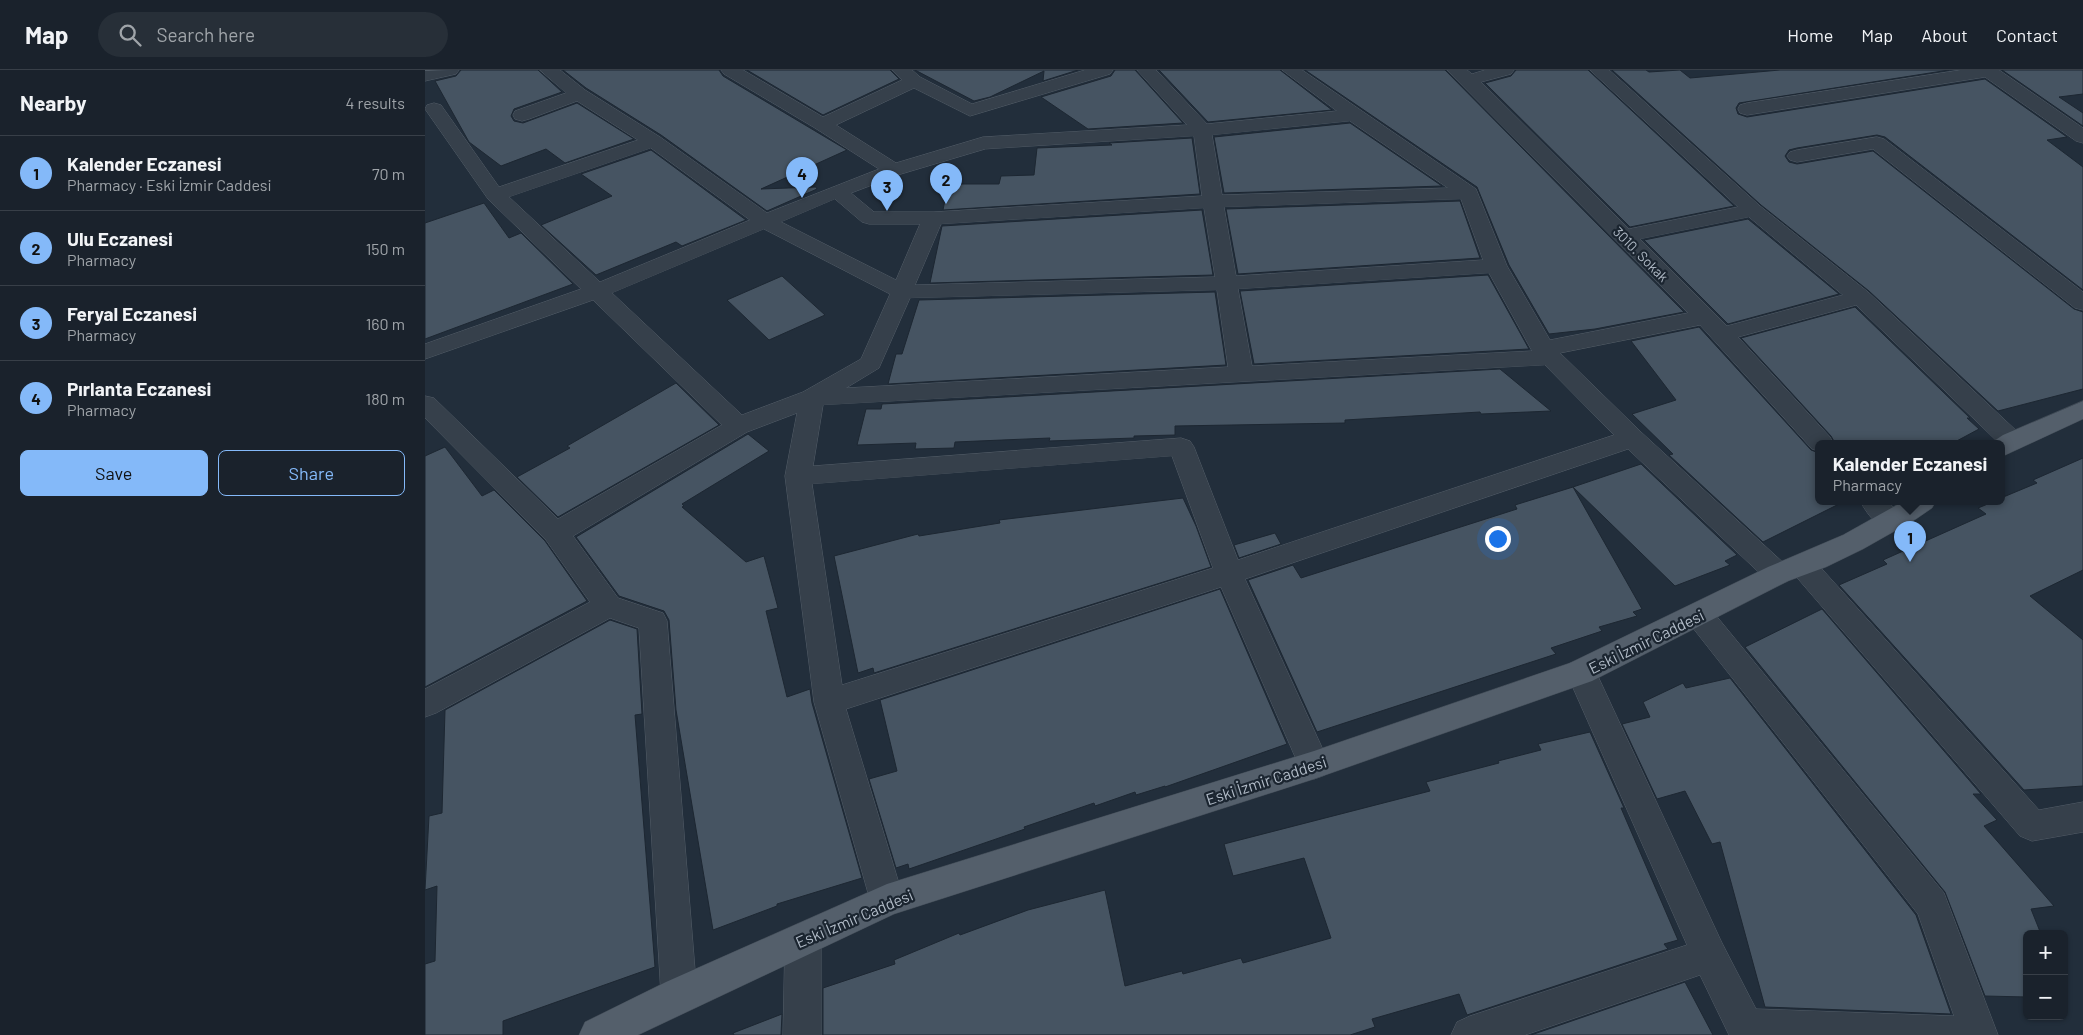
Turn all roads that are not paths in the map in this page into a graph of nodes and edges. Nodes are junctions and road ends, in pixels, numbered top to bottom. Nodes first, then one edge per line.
1 (450, 70) edge
2 (549, 70) edge
3 (730, 70) edge
4 (1104, 70) edge
5 (1146, 70) edge
6 (1291, 70) edge
7 (1505, 70) edge
8 (1599, 70) edge
9 (1987, 70) edge
10 (907, 75) edge
11 (1463, 75) edge
12 (425, 76) edge
13 (579, 94) junction
14 (434, 110) dead end
15 (1747, 110) dead end
16 (521, 115) dead end
17 (1354, 116) junction
18 (822, 124) junction
19 (1202, 130) junction
20 (2083, 137) edge
21 (653, 141) junction
22 (1797, 156) dead end
23 (894, 170) junction
24 (837, 191) junction
25 (1469, 193) junction
26 (495, 195) junction
27 (1214, 201) junction
28 (1753, 210) junction
29 (933, 218) junction
30 (766, 222) junction
31 (1624, 236) junction
32 (1496, 266) junction
33 (1227, 283) junction
34 (598, 291) junction
35 (903, 292) junction
36 (1860, 297) junction
37 (2083, 303) edge
38 (1704, 317) junction
39 (1723, 334) junction
40 (425, 352) edge
41 (1547, 353) junction
42 (1241, 374) junction
43 (812, 398) junction
44 (425, 404) edge
45 (2083, 409) edge
46 (738, 426) junction
47 (1632, 438) junction
48 (1818, 440) edge
49 (2002, 440) edge
50 (2007, 445) edge
51 (798, 476) junction
52 (1907, 505) edge
53 (1882, 511) edge
54 (556, 533) junction
55 (1790, 570) junction
56 (1229, 574) junction
57 (608, 606) junction
58 (1699, 615) junction
59 (1581, 672) junction
60 (829, 702) junction
61 (425, 704) edge
62 (1314, 765) junction
63 (2083, 817) edge
64 (887, 900) junction
65 (803, 940) junction
66 (1709, 954) junction
67 (679, 995) junction
68 (1746, 1031) edge
69 (598, 1035) edge
70 (802, 1035) edge
71 (1470, 1035) edge
72 (1963, 1035) edge
73 (1979, 1035) edge

1 - 12 street
2 - 13 street
3 - 18 street
4 - 10 street
5 - 19 street
6 - 17 street
7 - 11 street
8 - 28 street
9 - 15 street
9 - 20 street
10 - 18 street
11 - 31 street, 3010. Sokak
13 - 16 street
13 - 21 street
14 - 26 street
17 - 19 street
17 - 25 street
18 - 23 street
19 - 23 street
19 - 27 street
21 - 26 street
21 - 30 street
22 - 37 street
23 - 24 street
24 - 29 street
24 - 30 street
25 - 27 street
25 - 32 street
26 - 34 street
27 - 29 street
27 - 33 street
28 - 31 street
28 - 36 street
29 - 35 street
30 - 34 street
30 - 35 street
31 - 38 street, 3010. Sokak
32 - 33 street
32 - 41 street
33 - 35 street
33 - 42 street
34 - 40 street
34 - 46 street
35 - 43 street
36 - 39 street
36 - 49 street
38 - 39 street, 3010. Sokak
38 - 41 street
39 - 48 street, 3010. Sokak
41 - 42 street
41 - 47 street
42 - 43 street
43 - 46 street
43 - 51 street
44 - 54 street
45 - 50 main road
46 - 54 street
47 - 55 street
47 - 56 street
51 - 56 street
51 - 60 street
52 - 53 main road, Eski İzmir Caddesi
53 - 55 main road, Eski İzmir Caddesi
54 - 57 street
55 - 58 main road, Eski İzmir Caddesi
55 - 63 street
56 - 60 street
56 - 62 street
57 - 61 street
57 - 67 street
58 - 59 main road, Eski İzmir Caddesi
58 - 73 street
59 - 62 main road, Eski İzmir Caddesi
59 - 66 street
60 - 64 street
62 - 64 main road, Eski İzmir Caddesi
64 - 65 main road, Eski İzmir Caddesi
65 - 67 main road, Eski İzmir Caddesi
65 - 70 street
66 - 68 street
66 - 71 street
67 - 69 main road, Eski İzmir Caddesi
68 - 72 street

